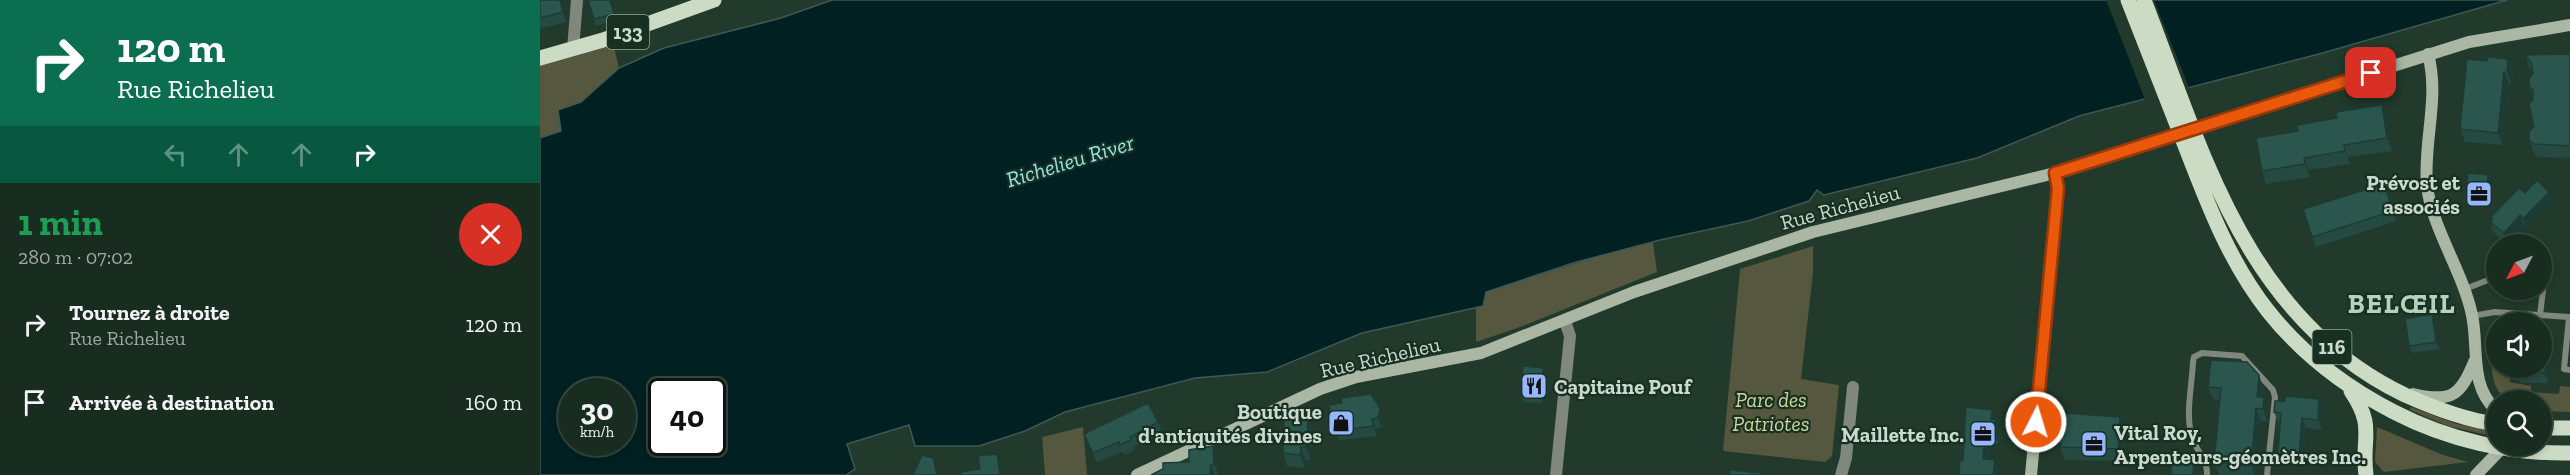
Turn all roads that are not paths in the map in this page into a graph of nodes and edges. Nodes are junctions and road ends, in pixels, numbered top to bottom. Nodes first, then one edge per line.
1 (577, 0) edge
2 (714, 0) edge
3 (2128, 0) edge
4 (2144, 0) edge
5 (2570, 25) edge
6 (573, 49) junction
7 (2428, 54) junction
8 (540, 58) edge
9 (2055, 173) junction
10 (2217, 206) junction
11 (2486, 281) edge
12 (2465, 289) junction
13 (2486, 314) edge
14 (2472, 316) junction
15 (2552, 316) edge
16 (1565, 321) junction
17 (2475, 360) junction
18 (2570, 370) edge
19 (2347, 386) junction
20 (1853, 387) dead end
21 (2396, 390) junction
22 (2486, 396) edge
23 (2486, 422) edge
24 (2552, 428) edge
25 (2570, 428) edge
26 (2486, 444) edge
27 (2552, 452) edge
28 (2570, 453) edge
29 (2494, 456) edge
30 (1137, 475) edge
31 (1556, 475) edge
32 (1841, 475) edge
33 (2031, 475) edge
34 (2207, 475) edge
35 (2267, 475) edge
36 (2366, 475) edge
37 (2476, 475) edge

1 - 6 street
2 - 6 main road, 133
3 - 10 main road, 116
4 - 10 main road, 116
5 - 7 main road, Rue Richelieu
6 - 8 main road, 133
7 - 9 main road, Rue Richelieu
7 - 12 main road
9 - 16 main road, Rue Richelieu
9 - 33 main road
10 - 19 main road, 116
10 - 21 main road, 116
11 - 12 lane
12 - 14 main road
13 - 14 lane
14 - 17 main road
15 - 18 lane
16 - 30 main road, Rue Richelieu
16 - 31 street
17 - 21 main road
17 - 22 main road
19 - 26 main road, 116
19 - 36 main road
20 - 32 street
21 - 23 main road, 116
24 - 25 main road
27 - 28 main road, 116
29 - 37 main road
34 - 35 lane

